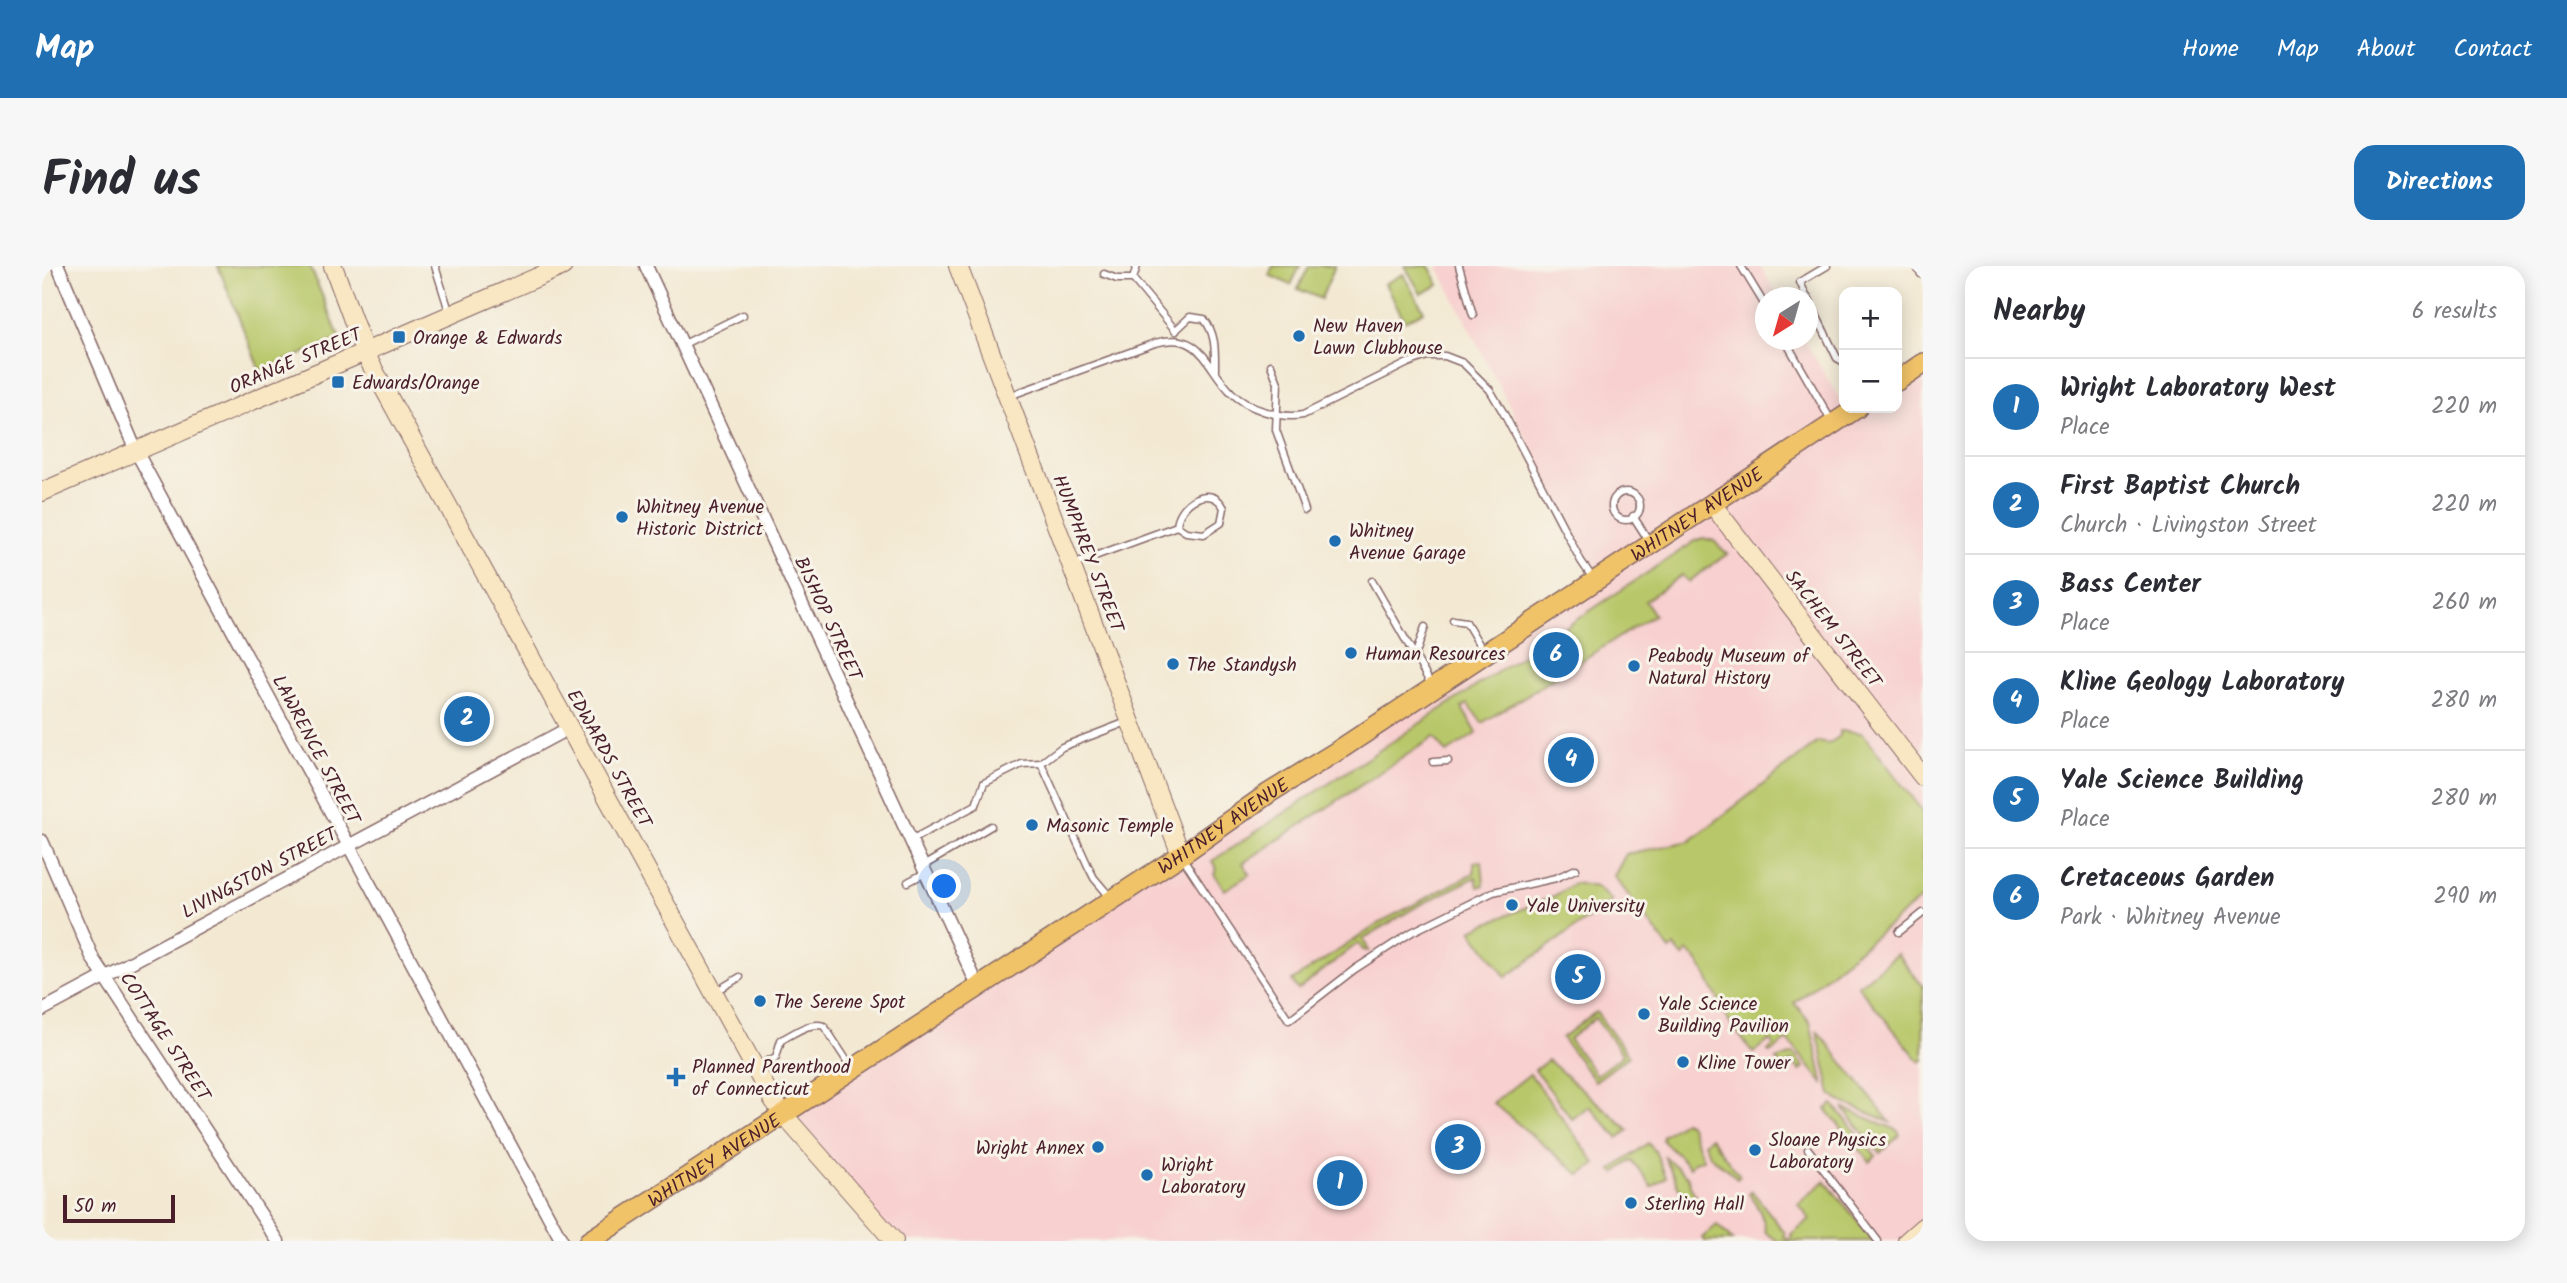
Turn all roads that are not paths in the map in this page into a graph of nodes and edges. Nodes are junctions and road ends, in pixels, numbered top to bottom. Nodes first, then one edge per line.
1 (58, 266) edge
2 (333, 266) edge
3 (435, 266) edge
4 (563, 266) edge
5 (646, 266) edge
6 (958, 266) edge
7 (1137, 266) edge
8 (1459, 266) edge
9 (1741, 266) edge
10 (1827, 266) edge
11 (1920, 266) edge
12 (1923, 272) edge
13 (1104, 274) dead end
14 (1133, 279) junction
15 (1802, 287) edge
16 (1755, 289) edge
17 (451, 315) junction
18 (743, 315) dead end
19 (1474, 315) dead end
20 (1818, 320) edge
21 (1176, 330) junction
22 (1174, 339) junction
23 (682, 345) junction
24 (1791, 350) edge
25 (365, 353) junction
26 (1839, 359) edge
27 (1923, 363) edge
28 (1271, 365) dead end
29 (1215, 369) junction
30 (1902, 378) edge
31 (1008, 397) junction
32 (1850, 413) edge
33 (1276, 414) junction
34 (1833, 424) junction
35 (136, 451) junction
36 (42, 492) edge
37 (1712, 503) junction
38 (1305, 510) dead end
39 (1633, 516) junction
40 (1178, 526) junction
41 (1651, 544) junction
42 (1071, 565) junction
43 (1372, 581) dead end
44 (1594, 581) junction
45 (1453, 620) dead end
46 (1424, 627) dead end
47 (1485, 653) junction
48 (1415, 656) junction
49 (1433, 687) junction
50 (1130, 720) junction
51 (569, 728) junction
52 (1448, 761) dead end
53 (1433, 762) dead end
54 (1041, 763) junction
55 (1923, 777) edge
56 (991, 826) dead end
57 (911, 840) junction
58 (42, 841) edge
59 (347, 846) junction
60 (1181, 855) junction
61 (924, 869) junction
62 (1576, 869) dead end
63 (908, 882) dead end
64 (1112, 899) junction
65 (1923, 913) edge
66 (1899, 932) dead end
67 (104, 977) junction
68 (740, 977) dead end
69 (978, 986) junction
70 (713, 993) junction
71 (42, 1010) edge
72 (754, 1068) junction
73 (852, 1069) junction
74 (782, 1113) junction
75 (1808, 1149) dead end
76 (1923, 1227) edge
77 (594, 1239) edge
78 (278, 1241) edge
79 (562, 1241) edge
80 (894, 1241) edge
81 (1878, 1241) edge
82 (1907, 1241) edge

1 - 35 street, LAWRENCE STREET
2 - 25 street, EDWARDS STREET
3 - 17 lane
4 - 17 street, ORANGE STREET
5 - 23 street, BISHOP STREET
6 - 31 street, HUMPHREY STREET
7 - 14 lane
8 - 19 lane
9 - 16 lane
10 - 15 lane
11 - 12 street
13 - 14 lane
14 - 21 lane
17 - 25 street, ORANGE STREET
18 - 23 lane
20 - 26 lane
21 - 22 lane
21 - 29 lane
22 - 29 lane
22 - 31 lane
23 - 57 street, BISHOP STREET
24 - 34 lane
25 - 35 street, ORANGE STREET
25 - 51 street, EDWARDS STREET
27 - 30 main road
28 - 33 lane
29 - 33 lane
31 - 42 street, HUMPHREY STREET
32 - 34 main road, WHITNEY AVENUE
33 - 38 lane
33 - 44 lane
34 - 37 main road, WHITNEY AVENUE
35 - 36 street, ORANGE STREET
35 - 59 street, LAWRENCE STREET
37 - 41 main road, WHITNEY AVENUE
37 - 55 street, SACHEM STREET
39 - 39 lane
39 - 41 lane
40 - 40 lane
40 - 42 lane
41 - 44 main road, WHITNEY AVENUE
42 - 50 street, HUMPHREY STREET
43 - 48 lane
44 - 47 main road, WHITNEY AVENUE
45 - 47 lane
46 - 48 lane
47 - 49 main road, WHITNEY AVENUE
48 - 49 lane
49 - 60 main road, WHITNEY AVENUE
50 - 54 lane
50 - 60 street, HUMPHREY STREET
51 - 59 street, LIVINGSTON STREET
51 - 70 street, EDWARDS STREET
52 - 53 lane
54 - 57 lane
54 - 64 lane
56 - 61 lane
57 - 61 street, BISHOP STREET
58 - 67 street, COTTAGE STREET
59 - 67 street, LIVINGSTON STREET
59 - 79 street, LAWRENCE STREET
60 - 62 lane
60 - 64 main road, WHITNEY AVENUE
61 - 63 lane
61 - 69 street, BISHOP STREET
64 - 69 main road, WHITNEY AVENUE
65 - 66 lane
67 - 71 street, LIVINGSTON STREET
67 - 78 street, COTTAGE STREET
68 - 70 lane
69 - 73 main road, WHITNEY AVENUE
70 - 72 street, EDWARDS STREET
72 - 73 lane
72 - 74 street, EDWARDS STREET
73 - 74 main road, WHITNEY AVENUE
74 - 77 main road, WHITNEY AVENUE
74 - 80 street, EDWARDS STREET
75 - 81 lane
76 - 82 street

